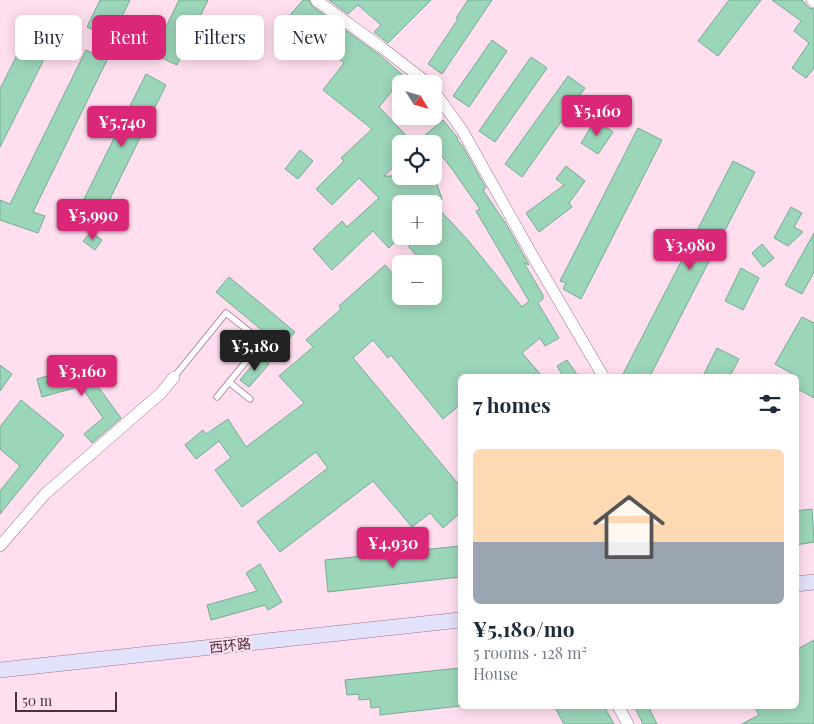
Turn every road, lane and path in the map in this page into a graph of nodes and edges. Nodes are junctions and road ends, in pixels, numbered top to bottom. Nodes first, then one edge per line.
1 (316, 0) edge
2 (418, 75) edge
3 (442, 102) edge
4 (262, 342) junction
5 (281, 357) dead end
6 (602, 374) edge
7 (174, 377) joint
8 (229, 382) junction
9 (217, 397) dead end
10 (250, 399) dead end
11 (0, 546) edge
12 (814, 582) edge
13 (799, 584) edge
14 (458, 620) edge
15 (0, 670) edge
16 (620, 709) edge
17 (628, 724) edge

1 - 2 street
3 - 6 street
4 - 5 lane
4 - 7 lane
4 - 8 lane
7 - 11 street
8 - 9 lane
8 - 10 lane
12 - 13 street
14 - 15 street, 西环路
16 - 17 street

